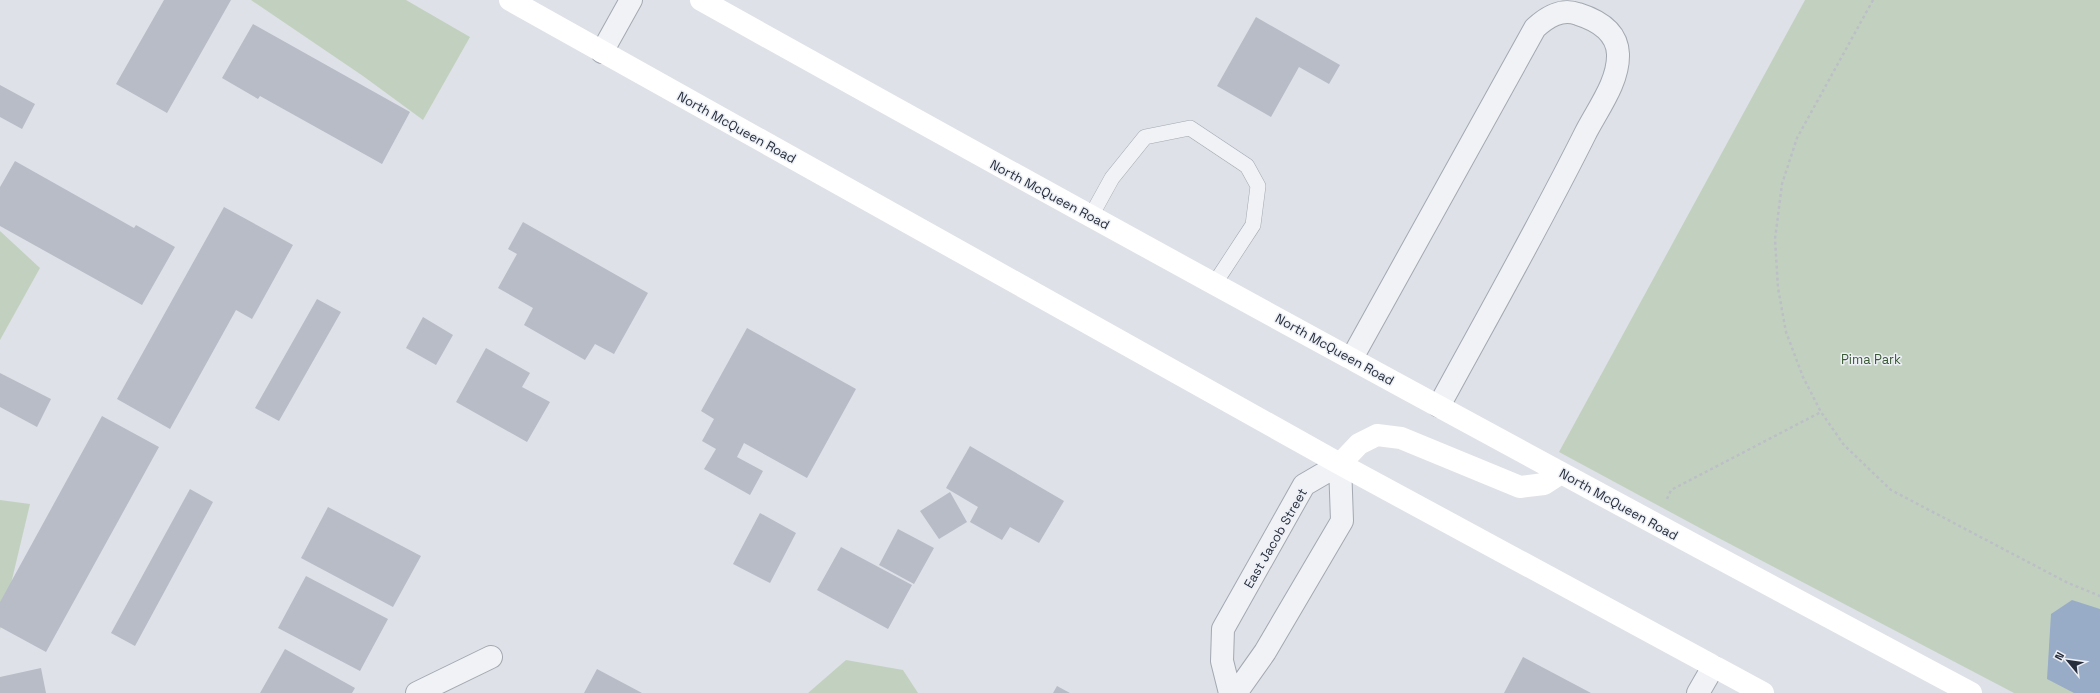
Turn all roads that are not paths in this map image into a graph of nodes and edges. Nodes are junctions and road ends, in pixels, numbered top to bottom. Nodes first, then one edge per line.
1 (510, 0) edge
2 (630, 0) edge
3 (701, 0) edge
4 (602, 52) junction
5 (1091, 216) junction
6 (1215, 283) junction
7 (1352, 358) junction
8 (1439, 406) junction
9 (1340, 464) junction
10 (1561, 473) junction
11 (491, 657) dead end
12 (1713, 667) junction
13 (417, 693) edge
14 (1230, 693) edge
15 (1236, 693) edge
16 (1698, 693) edge
17 (1763, 693) edge
18 (1971, 693) edge

1 - 4 main road, North McQueen Road
2 - 4 street
3 - 5 main road, North McQueen Road
4 - 9 main road, North McQueen Road
5 - 6 main road, North McQueen Road
5 - 6 lane
6 - 7 main road, North McQueen Road
7 - 8 main road, North McQueen Road
7 - 8 street
8 - 10 main road, North McQueen Road
9 - 10 main road
9 - 12 main road, North McQueen Road
9 - 14 street, East Jacob Street
9 - 15 street
10 - 18 main road, North McQueen Road
11 - 13 street
12 - 16 street
12 - 17 main road, North McQueen Road

